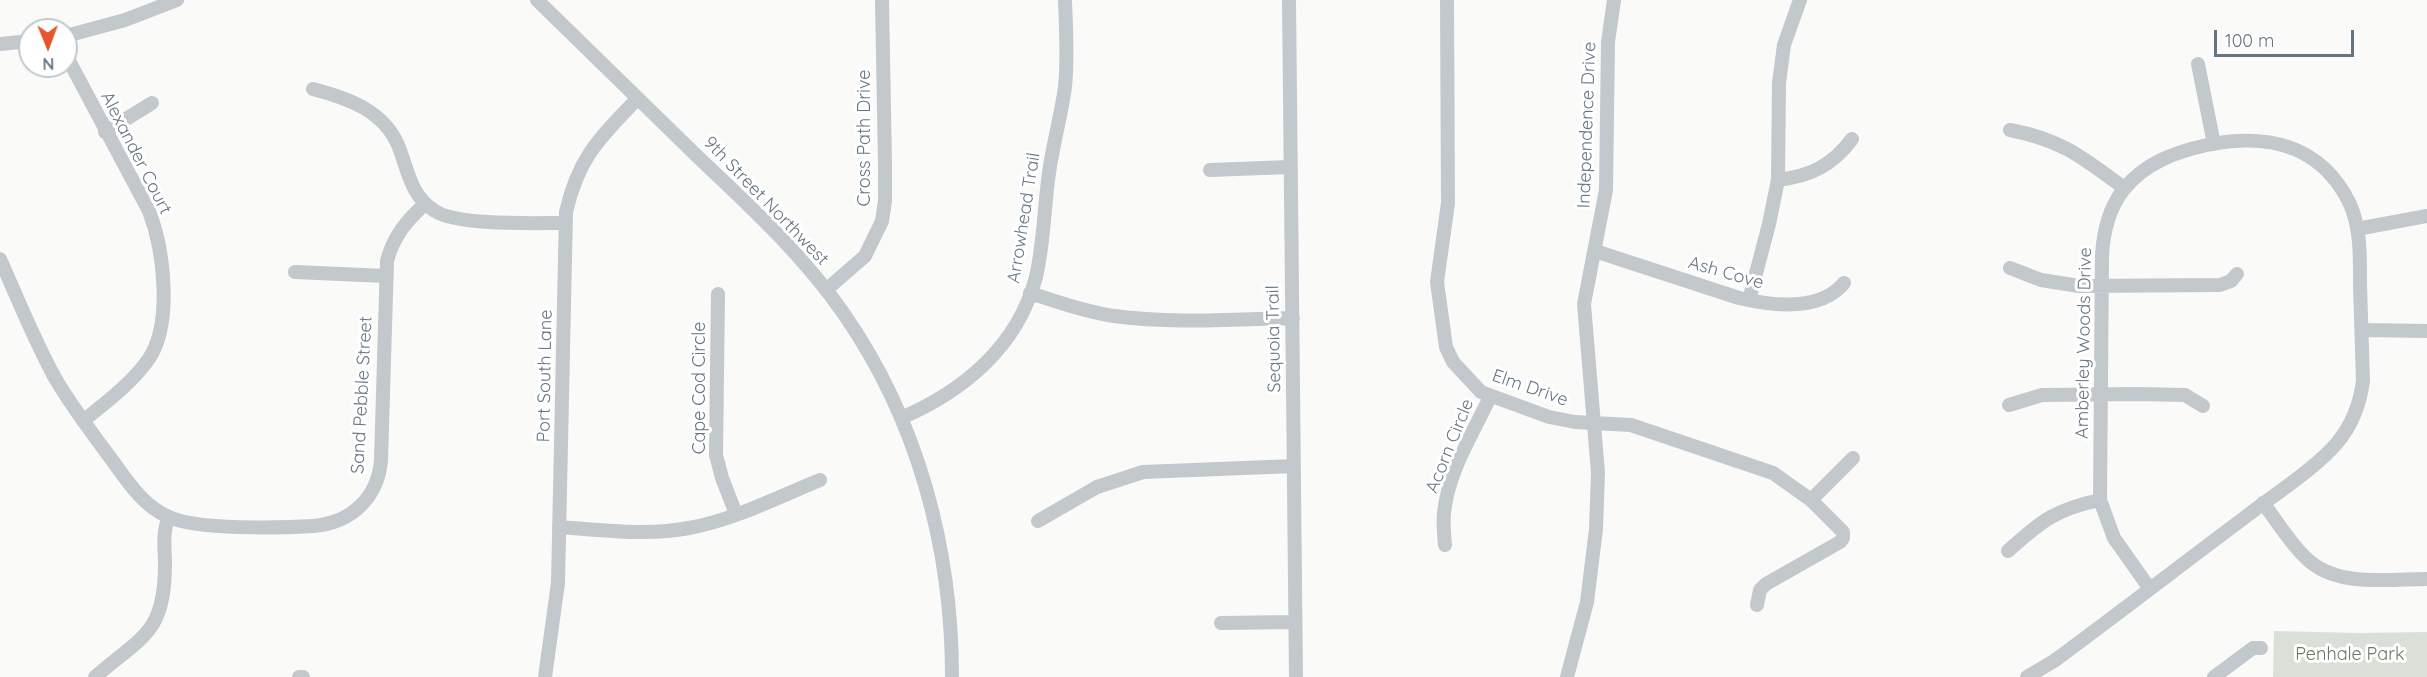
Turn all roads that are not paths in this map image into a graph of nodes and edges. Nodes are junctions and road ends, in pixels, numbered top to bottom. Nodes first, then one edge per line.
1 (177, 0) edge
2 (537, 0) edge
3 (882, 0) edge
4 (1065, 0) edge
5 (1289, 0) edge
6 (1446, 0) edge
7 (1614, 0) edge
8 (1800, 0) edge
9 (78, 33) edge
10 (18, 42) edge
11 (0, 44) edge
12 (2198, 64) dead end
13 (78, 78) edge
14 (313, 89) dead end
15 (638, 98) junction
16 (152, 103) dead end
17 (2010, 130) dead end
18 (105, 132) junction
19 (1851, 139) dead end
20 (2214, 144) junction
21 (1290, 167) junction
22 (1210, 170) dead end
23 (1778, 180) junction
24 (2124, 188) junction
25 (425, 204) junction
26 (2427, 216) edge
27 (566, 223) junction
28 (2357, 229) junction
29 (1595, 251) junction
30 (0, 259) edge
31 (2010, 268) dead end
32 (295, 272) dead end
33 (2237, 274) dead end
34 (386, 276) junction
35 (1844, 283) dead end
36 (2102, 286) junction
37 (826, 290) junction
38 (1030, 293) junction
39 (718, 294) dead end
40 (1749, 300) junction
41 (1293, 318) junction
42 (2362, 330) junction
43 (2427, 331) edge
44 (2100, 394) junction
45 (1490, 397) junction
46 (2009, 405) dead end
47 (2203, 406) dead end
48 (901, 418) junction
49 (83, 421) junction
50 (1595, 423) junction
51 (1852, 458) dead end
52 (1294, 466) junction
53 (820, 480) dead end
54 (1811, 500) junction
55 (2100, 500) junction
56 (2263, 503) junction
57 (736, 514) junction
58 (169, 518) junction
59 (1038, 521) dead end
60 (559, 527) junction
61 (1445, 545) dead end
62 (2008, 551) dead end
63 (2427, 579) edge
64 (2150, 589) junction
65 (1757, 604) dead end
66 (1295, 622) junction
67 (1221, 623) dead end
68 (2261, 648) dead end
69 (95, 677) edge
70 (545, 677) edge
71 (952, 677) edge
72 (1296, 677) edge
73 (1567, 677) edge
74 (2027, 677) edge
75 (2214, 677) edge

1 - 9 street
2 - 15 street, 9th Street Northwest
3 - 37 street, Cross Path Drive
4 - 38 street, Arrowhead Trail
5 - 21 street, Sequoia Trail
6 - 45 street, Elm Drive
7 - 29 street, Independence Drive
8 - 23 street
10 - 11 street
12 - 20 street
13 - 18 street, Alexander Court
14 - 25 street
15 - 27 street, Port South Lane
15 - 37 street, 9th Street Northwest
16 - 18 street
17 - 24 street
18 - 49 street, Alexander Court
19 - 23 street
20 - 24 street, Amberley Woods Drive
20 - 28 street, Amberley Woods Drive
21 - 22 street
21 - 41 street, Sequoia Trail
23 - 40 street
24 - 36 street, Amberley Woods Drive
25 - 27 street
25 - 34 street, Sand Pebble Street
26 - 28 street
27 - 60 street, Port South Lane
28 - 42 street, Amberley Woods Drive
29 - 40 street, Ash Cove
29 - 50 street, Independence Drive
30 - 49 street
31 - 36 street
32 - 34 street
33 - 36 street
34 - 58 street, Sand Pebble Street
35 - 40 street, Ash Cove
36 - 44 street, Amberley Woods Drive
37 - 48 street, 9th Street Northwest
38 - 41 street
38 - 48 street, Arrowhead Trail
39 - 57 street, Cape Cod Circle
41 - 52 street, Sequoia Trail
42 - 43 street
42 - 56 street, Amberley Woods Drive
44 - 46 street
44 - 47 street
44 - 55 street, Amberley Woods Drive
45 - 50 street, Elm Drive
45 - 61 street, Acorn Circle
48 - 71 street, 9th Street Northwest
49 - 58 street
50 - 54 street, Elm Drive
50 - 73 street, Independence Drive
51 - 54 street
52 - 59 street
52 - 66 street, Sequoia Trail
53 - 57 street
54 - 65 street, Elm Drive
55 - 62 street
55 - 64 street, Amberley Woods Drive
56 - 63 street
56 - 64 street, Amberley Woods Drive
57 - 60 street
58 - 69 street
60 - 70 street, Port South Lane
64 - 74 street, Amberley Woods Drive
66 - 67 street
66 - 72 street, Sequoia Trail
68 - 75 street

